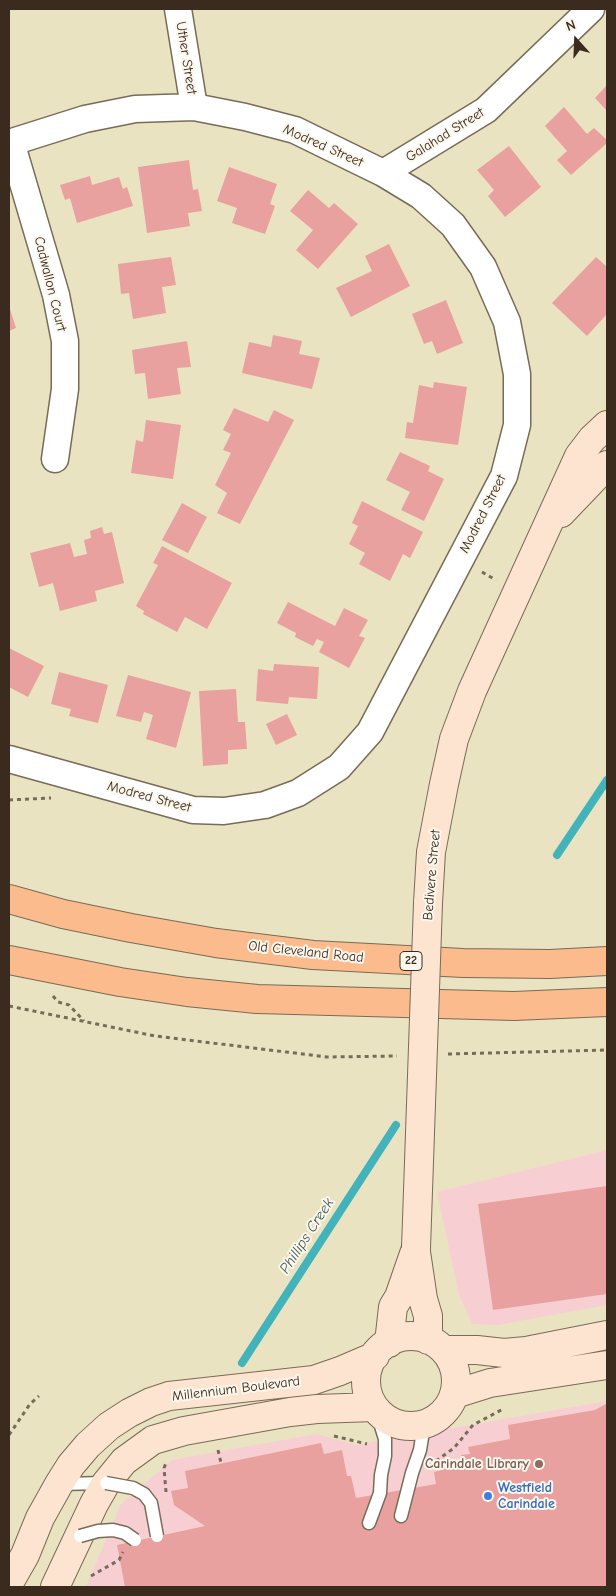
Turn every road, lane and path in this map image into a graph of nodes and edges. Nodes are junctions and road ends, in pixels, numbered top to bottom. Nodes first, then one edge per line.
1 (178, 9) edge
2 (591, 9) edge
3 (194, 107) junction
4 (10, 143) edge
5 (383, 173) junction
6 (607, 425) edge
7 (55, 458) dead end
8 (607, 465) edge
9 (549, 524) junction
10 (9, 759) edge
11 (9, 899) edge
12 (9, 960) edge
13 (607, 960) edge
14 (607, 1002) edge
15 (9, 1006) edge
16 (607, 1050) edge
17 (443, 1054) dead end
18 (404, 1055) dead end
19 (416, 1248) junction
20 (607, 1335) edge
21 (436, 1345) junction
22 (382, 1349) junction
23 (607, 1365) edge
24 (454, 1394) junction
25 (38, 1396) dead end
26 (510, 1405) dead end
27 (379, 1412) junction
28 (424, 1424) junction
29 (9, 1435) edge
30 (328, 1435) dead end
31 (218, 1447) dead end
32 (386, 1456) junction
33 (168, 1459) dead end
34 (221, 1463) dead end
35 (414, 1465) junction
36 (106, 1483) junction
37 (58, 1484) junction
38 (153, 1511) junction
39 (401, 1516) dead end
40 (369, 1523) dead end
41 (80, 1536) junction
42 (157, 1536) dead end
43 (133, 1539) joint
44 (86, 1580) dead end
45 (9, 1584) edge
46 (55, 1587) edge

1 - 3 street, Uther Street
2 - 5 street, Galahad Street
3 - 4 street, Modred Street
3 - 5 street, Modred Street
4 - 7 street, Cadwallon Court
5 - 10 street, Modred Street
6 - 9 street, Bedivere Street
8 - 9 street, Bedivere Street
9 - 19 street, Bedivere Street, bridge
11 - 13 highway, Old Cleveland Road / 22
12 - 14 highway
15 - 18 path
16 - 17 path
19 - 21 street, Bedivere Street
19 - 22 street, Bedivere Street
20 - 21 street
21 - 22 street
21 - 24 street
22 - 27 street
22 - 37 street, Millennium Boulevard
23 - 24 street
24 - 28 street
25 - 29 path
26 - 35 path
27 - 28 street
27 - 32 lane
27 - 36 street
28 - 35 lane
30 - 32 path
31 - 34 path
32 - 40 lane
33 - 38 path
35 - 39 lane
36 - 37 lane
36 - 38 lane, bridge
36 - 41 street
37 - 45 street, Millennium Boulevard
38 - 42 lane, bridge
41 - 43 lane, bridge
41 - 46 street
43 - 44 path

